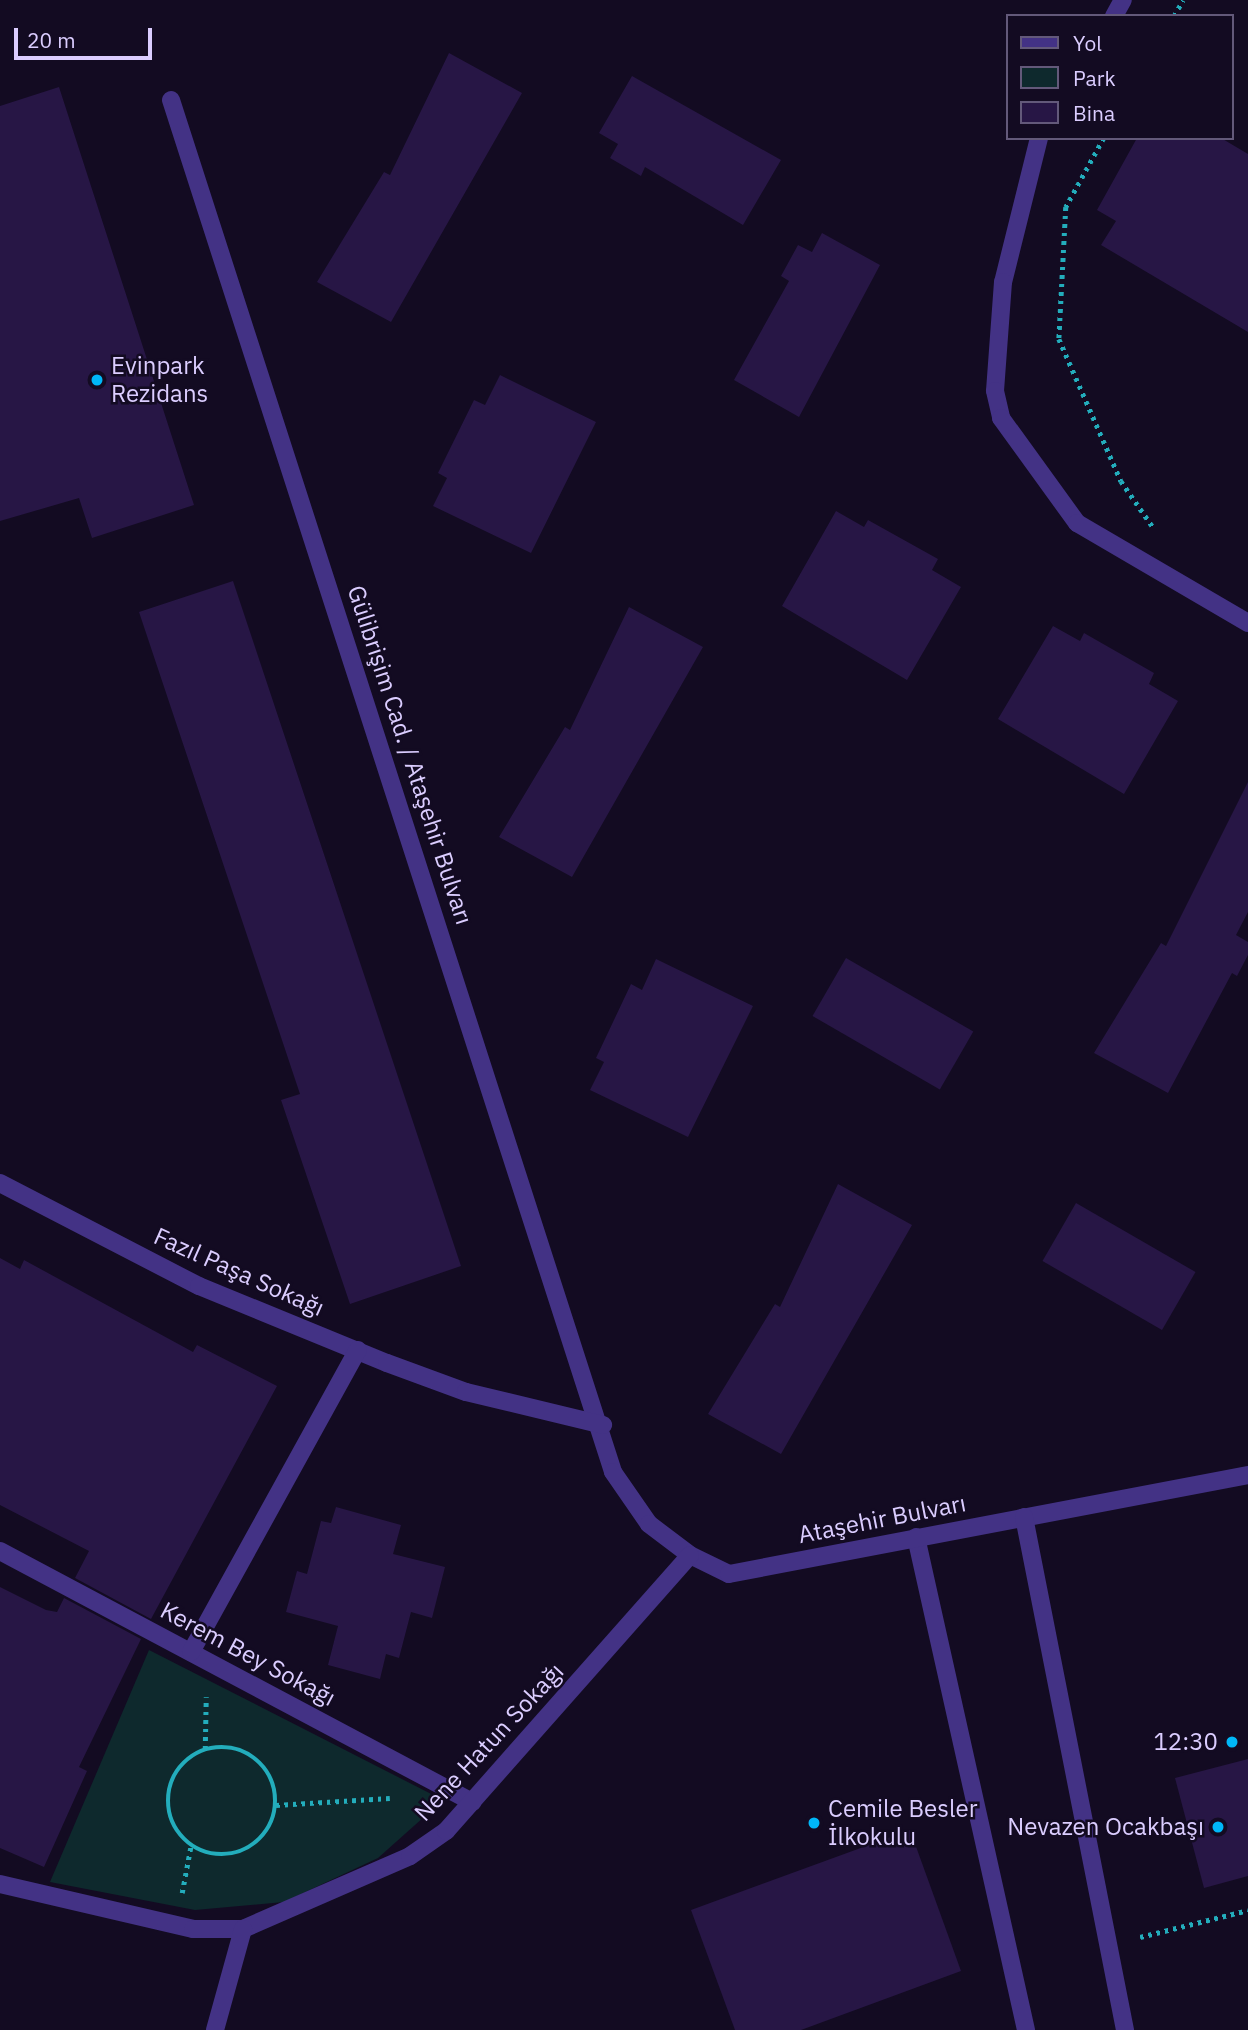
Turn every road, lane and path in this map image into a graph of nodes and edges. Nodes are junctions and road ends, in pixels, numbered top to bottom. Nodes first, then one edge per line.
1 (171, 100) dead end
2 (1038, 140) edge
3 (1103, 140) edge
4 (1164, 534) dead end
5 (1248, 624) edge
6 (0, 1183) edge
7 (358, 1350) junction
8 (603, 1425) junction
9 (1248, 1475) edge
10 (1024, 1517) junction
11 (916, 1537) junction
12 (0, 1551) edge
13 (690, 1555) junction
14 (199, 1656) junction
15 (205, 1749) junction
16 (465, 1798) junction
17 (276, 1805) junction
18 (191, 1845) junction
19 (0, 1884) edge
20 (1248, 1910) edge
21 (175, 1925) junction
22 (243, 1929) junction
23 (1108, 1945) junction
24 (215, 2030) edge
25 (1026, 2030) edge
26 (1125, 2030) edge

1 - 8 street, Gülibrişim Cad. / Ataşehir Bulvarı
2 - 5 street
3 - 4 path
6 - 7 street, Fazıl Paşa Sokağı
7 - 8 street, Fazıl Paşa Sokağı
7 - 14 street
8 - 13 street, Ataşehir Bulvarı
9 - 10 street, Ataşehir Bulvarı
10 - 11 street, Ataşehir Bulvarı
10 - 23 street
11 - 13 street, Ataşehir Bulvarı
11 - 25 street
12 - 14 street, Kerem Bey Sokağı
13 - 16 street, Nene Hatun Sokağı
14 - 15 path
14 - 16 street, Kerem Bey Sokağı
15 - 17 path
15 - 18 path
16 - 17 path
16 - 22 street, Nene Hatun Sokağı
17 - 18 path
18 - 21 path
19 - 21 street, Nene Hatun Sokağı
20 - 23 path
21 - 22 street, Nene Hatun Sokağı
22 - 24 street
23 - 26 street

